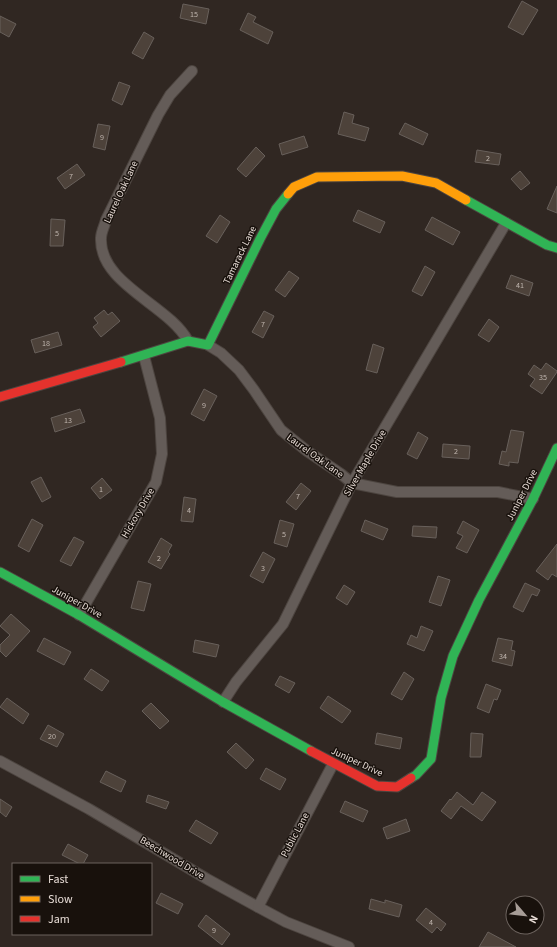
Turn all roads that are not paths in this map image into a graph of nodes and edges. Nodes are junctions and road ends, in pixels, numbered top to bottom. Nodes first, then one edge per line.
1 (192, 71) dead end
2 (506, 223) junction
3 (557, 248) edge
4 (188, 341) junction
5 (208, 345) junction
6 (144, 356) junction
7 (0, 397) edge
8 (557, 448) edge
9 (352, 483) junction
10 (533, 499) junction
11 (0, 572) edge
12 (80, 615) junction
13 (224, 702) junction
14 (0, 761) edge
15 (333, 764) junction
16 (258, 907) junction
17 (349, 947) edge

1 - 4 street, Laurel Oak Lane
2 - 3 street
2 - 5 street, Tamarack Lane
2 - 9 street, Silver Maple Drive
4 - 5 street
4 - 6 street
5 - 9 street, Laurel Oak Lane
6 - 7 street
6 - 12 street, Hickory Drive
8 - 10 street, Juniper Drive
9 - 10 street, Laurel Oak Lane
9 - 13 street, Silver Maple Drive
10 - 15 street, Juniper Drive
11 - 12 street, Juniper Drive
12 - 13 street, Juniper Drive
13 - 15 street, Juniper Drive
14 - 16 street, Beechwood Drive
15 - 16 street, Public Lane
16 - 17 street, Beechwood Drive

